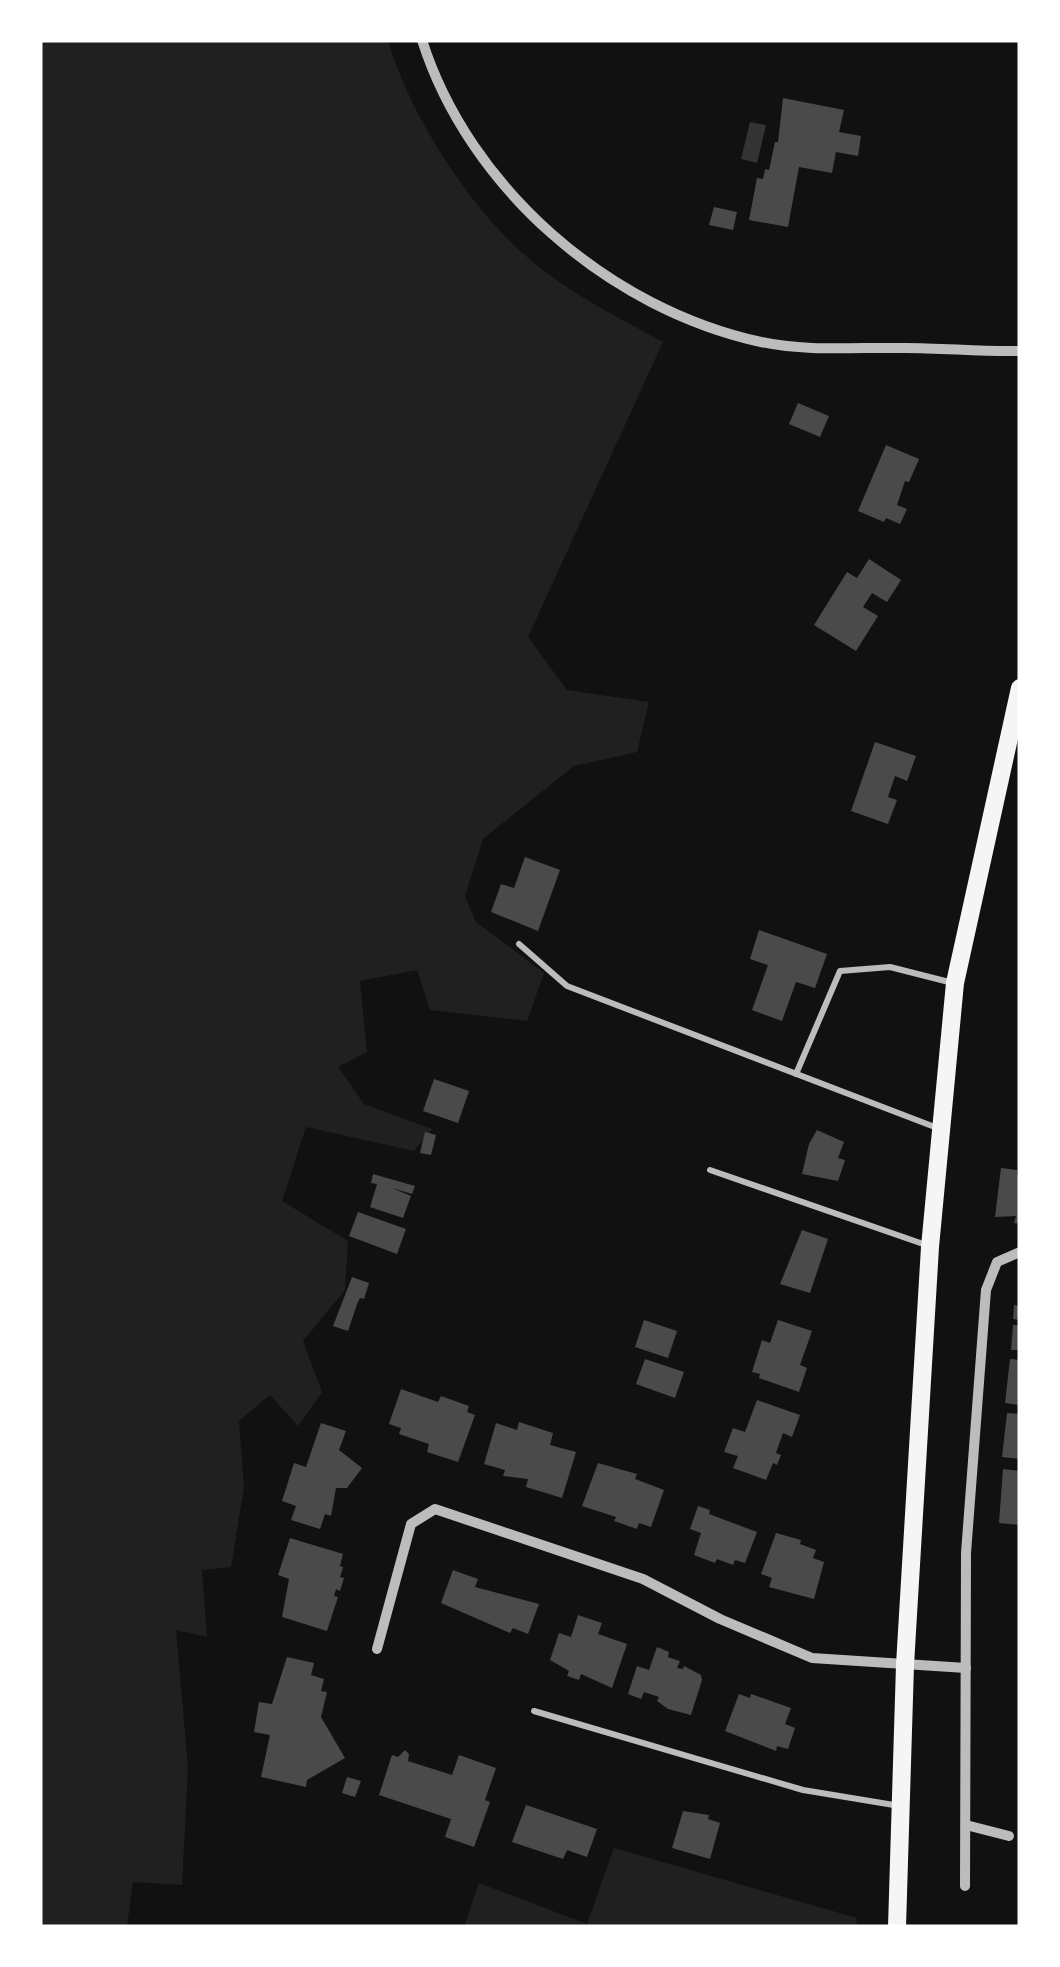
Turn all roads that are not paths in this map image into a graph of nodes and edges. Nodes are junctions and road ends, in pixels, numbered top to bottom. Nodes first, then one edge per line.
1 (422, 40) edge
2 (1020, 352) edge
3 (1020, 688) edge
4 (519, 944) dead end
5 (954, 984) junction
6 (796, 1074) junction
7 (941, 1130) junction
8 (710, 1170) dead end
9 (930, 1247) junction
10 (1020, 1252) edge
11 (377, 1649) dead end
12 (906, 1666) junction
13 (966, 1668) junction
14 (534, 1711) dead end
15 (901, 1806) junction
16 (966, 1826) junction
17 (1009, 1836) dead end
18 (965, 1886) dead end
19 (897, 1927) edge

1 - 2 street
3 - 5 main road
4 - 6 lane
5 - 6 lane
5 - 7 main road
6 - 7 lane
7 - 9 main road
8 - 9 lane
9 - 12 main road
10 - 13 street
11 - 12 street
12 - 13 street
12 - 15 main road
13 - 16 street
14 - 15 lane
15 - 19 main road
16 - 17 street
16 - 18 street

